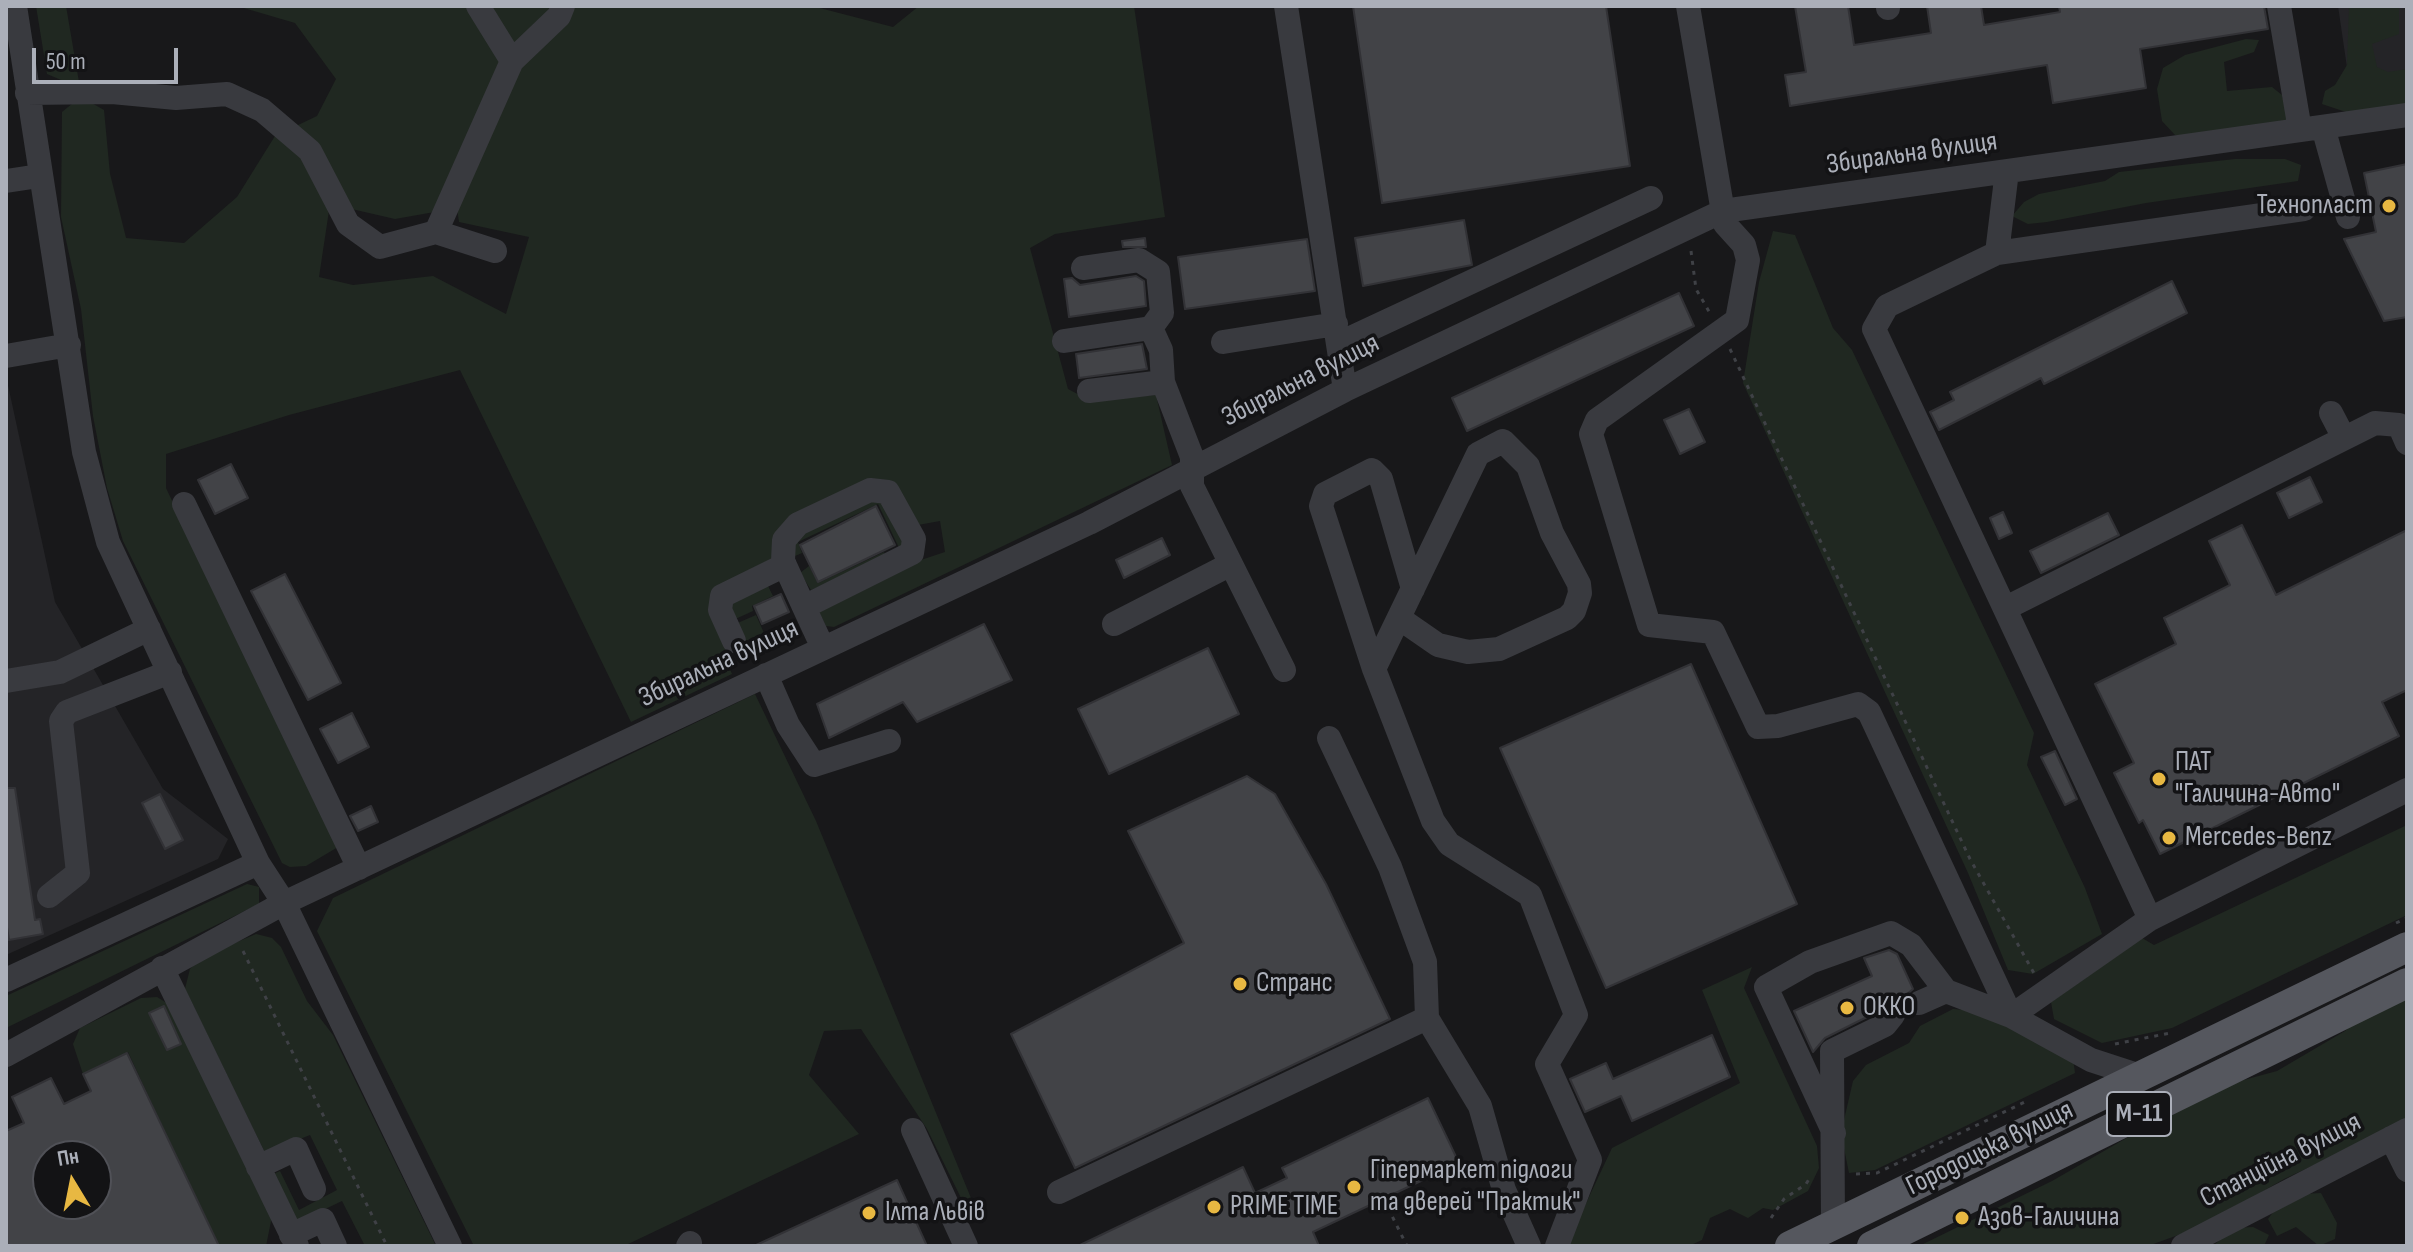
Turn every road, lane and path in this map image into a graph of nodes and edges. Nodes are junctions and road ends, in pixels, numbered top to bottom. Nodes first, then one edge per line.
1 (15, 6) edge
2 (478, 6) edge
3 (563, 6) edge
4 (1286, 6) edge
5 (1688, 6) edge
6 (2279, 6) edge
7 (512, 61) junction
8 (27, 93) junction
9 (2407, 115) edge
10 (2311, 129) junction
11 (2007, 171) junction
12 (39, 176) junction
13 (6, 181) edge
14 (1651, 198) dead end
15 (2304, 209) dead end
16 (1723, 211) junction
17 (2348, 217) dead end
18 (436, 232) junction
19 (1689, 240) dead end
20 (495, 251) dead end
21 (1997, 253) junction
22 (1083, 268) dead end
23 (1714, 321) dead end
24 (1151, 328) junction
25 (1337, 334) junction
26 (1064, 341) dead end
27 (1223, 342) dead end
28 (69, 345) junction
29 (1729, 348) dead end
30 (7, 356) edge
31 (1163, 382) junction
32 (1345, 390) junction
33 (1089, 391) dead end
34 (2331, 413) dead end
35 (2344, 438) junction
36 (2407, 443) edge
37 (1193, 471) junction
38 (184, 504) dead end
39 (1231, 564) junction
40 (785, 565) junction
41 (1413, 589) junction
42 (804, 607) junction
43 (2006, 608) junction
44 (1399, 618) junction
45 (1114, 624) dead end
46 (149, 629) junction
47 (734, 641) dead end
48 (823, 648) junction
49 (1374, 669) junction
50 (1284, 670) dead end
51 (170, 672) junction
52 (766, 675) junction
53 (6, 681) edge
54 (1329, 738) dead end
55 (889, 741) dead end
56 (2407, 790) edge
57 (258, 863) junction
58 (359, 868) junction
59 (49, 896) dead end
60 (284, 903) junction
61 (2407, 918) edge
62 (2150, 919) junction
63 (2400, 936) edge
64 (237, 940) dead end
65 (162, 968) junction
66 (6, 980) edge
67 (2407, 983) edge
68 (1946, 991) junction
69 (2044, 993) junction
70 (1919, 1003) dead end
71 (1893, 1015) dead end
72 (2011, 1016) junction
73 (1427, 1018) junction
74 (2174, 1032) dead end
75 (2101, 1047) dead end
76 (6, 1055) edge
77 (2140, 1076) junction
78 (2039, 1096) dead end
79 (913, 1130) dead end
80 (1834, 1133) junction
81 (2399, 1134) edge
82 (258, 1167) junction
83 (2407, 1170) edge
84 (1813, 1173) dead end
85 (1856, 1174) dead end
86 (314, 1189) dead end
87 (1059, 1192) dead end
88 (1388, 1208) dead end
89 (1771, 1218) dead end
90 (1833, 1225) junction
91 (294, 1240) edge
92 (335, 1246) edge
93 (387, 1246) edge
94 (450, 1246) edge
95 (966, 1246) edge
96 (1407, 1246) edge
97 (1529, 1246) edge
98 (1557, 1246) edge
99 (1790, 1246) edge
100 (1872, 1246) edge
101 (2183, 1246) edge

1 - 8 street
2 - 7 street
3 - 7 street
4 - 25 street
5 - 16 street
6 - 10 street
7 - 18 street
8 - 12 street
8 - 18 street
9 - 10 street, Збиральна вулиця
10 - 11 street, Збиральна вулиця
10 - 17 street
11 - 16 street, Збиральна вулиця
11 - 21 street
12 - 13 street
12 - 28 street
14 - 25 street
15 - 21 street
16 - 32 street, Збиральна вулиця
16 - 72 street
18 - 20 street
19 - 23 path
21 - 43 street
22 - 24 street
24 - 26 street
24 - 31 street
25 - 27 street
25 - 32 street
28 - 30 street
28 - 46 street
29 - 69 path
31 - 33 street
31 - 37 street
32 - 37 street, Збиральна вулиця
34 - 35 street
35 - 36 street
35 - 43 street
37 - 39 street
37 - 48 street, Збиральна вулиця
38 - 58 street
39 - 45 street
39 - 50 street
40 - 42 street
40 - 42 street
40 - 47 street
41 - 44 street
41 - 44 street
41 - 49 street
42 - 48 street
43 - 62 street
44 - 49 street
46 - 51 street
46 - 53 street
48 - 52 street, Збиральна вулиця
49 - 98 street
51 - 57 street
51 - 59 street
52 - 55 street
52 - 58 street, Збиральна вулиця
54 - 73 street
56 - 62 street
57 - 60 street
57 - 66 street
58 - 60 street, Збиральна вулиця
60 - 65 street, Збиральна вулиця
60 - 94 street
61 - 63 path
62 - 69 street
63 - 77 main road, Городоцька вулиця / М-11
64 - 93 path
65 - 76 street, Збиральна вулиця
65 - 82 street
67 - 100 main road, Городоцька вулиця / М-11
68 - 70 street
68 - 72 street
68 - 80 street
69 - 72 street
71 - 80 street
72 - 77 street
73 - 87 street
73 - 97 street
74 - 75 path
77 - 90 main road, Городоцька вулиця / М-11
78 - 85 path
79 - 95 street
80 - 90 street
81 - 83 street
81 - 101 street, Станційна вулиця
82 - 86 street
82 - 91 street
84 - 89 path
88 - 96 path
90 - 99 main road, Городоцька вулиця / М-11
91 - 92 street

